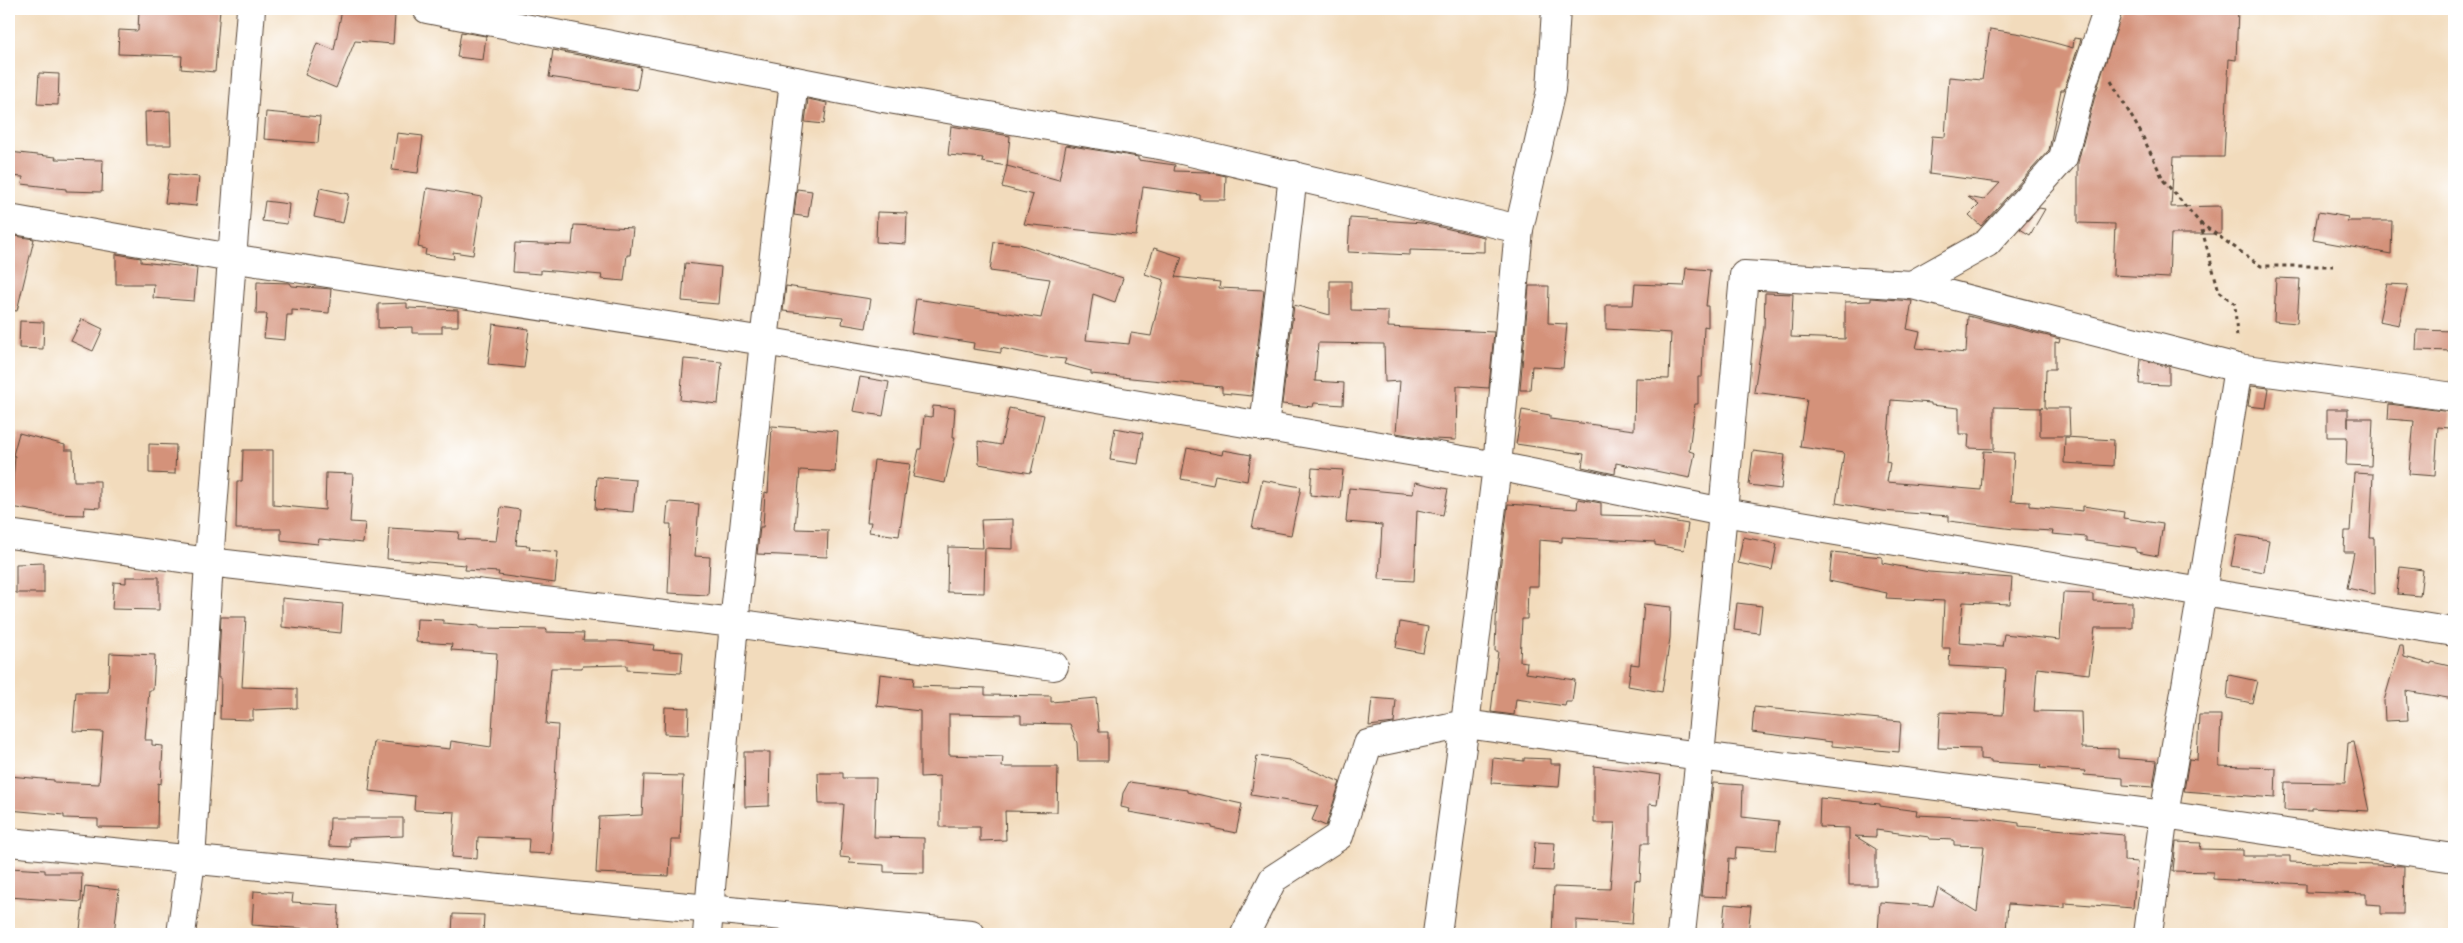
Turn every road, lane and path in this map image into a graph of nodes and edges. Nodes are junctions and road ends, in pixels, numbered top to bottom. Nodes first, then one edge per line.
1 (251, 9) edge
2 (428, 9) edge
3 (1556, 9) edge
4 (2104, 13) edge
5 (2094, 53) junction
6 (794, 81) junction
7 (1293, 175) junction
8 (9, 219) edge
9 (2200, 222) junction
10 (1519, 229) junction
11 (231, 258) junction
12 (2333, 266) dead end
13 (1912, 285) junction
14 (764, 342) junction
15 (2238, 368) junction
16 (2454, 398) edge
17 (1264, 427) junction
18 (1497, 466) junction
19 (1723, 512) junction
20 (9, 534) edge
21 (208, 562) junction
22 (2202, 592) junction
23 (734, 623) junction
24 (2454, 632) edge
25 (1054, 666) dead end
26 (1464, 724) junction
27 (1700, 756) junction
28 (2164, 815) junction
29 (9, 842) edge
30 (2454, 858) edge
31 (191, 861) junction
32 (709, 922) edge
33 (181, 934) edge
34 (971, 934) edge
35 (1245, 934) edge
36 (1437, 934) edge
37 (1680, 934) edge
38 (2148, 934) edge

1 - 11 street
2 - 6 street
3 - 10 street
4 - 5 street
5 - 9 path
5 - 13 street
6 - 7 street
6 - 14 street
7 - 10 street
7 - 17 street
8 - 11 street
9 - 12 path
9 - 15 path
10 - 18 street
11 - 14 street
11 - 21 street
13 - 15 street
13 - 19 street
14 - 17 street
14 - 23 street
15 - 16 street
15 - 22 street
17 - 18 street
18 - 19 street
18 - 26 street
19 - 22 street
19 - 27 street
20 - 21 street
21 - 23 street
21 - 31 street
22 - 24 street
22 - 28 street
23 - 25 street
23 - 32 street
26 - 27 street
26 - 35 street
26 - 36 street
27 - 28 street
27 - 37 street
28 - 30 street
28 - 38 street
29 - 31 street
31 - 32 street
31 - 33 street
32 - 34 street

